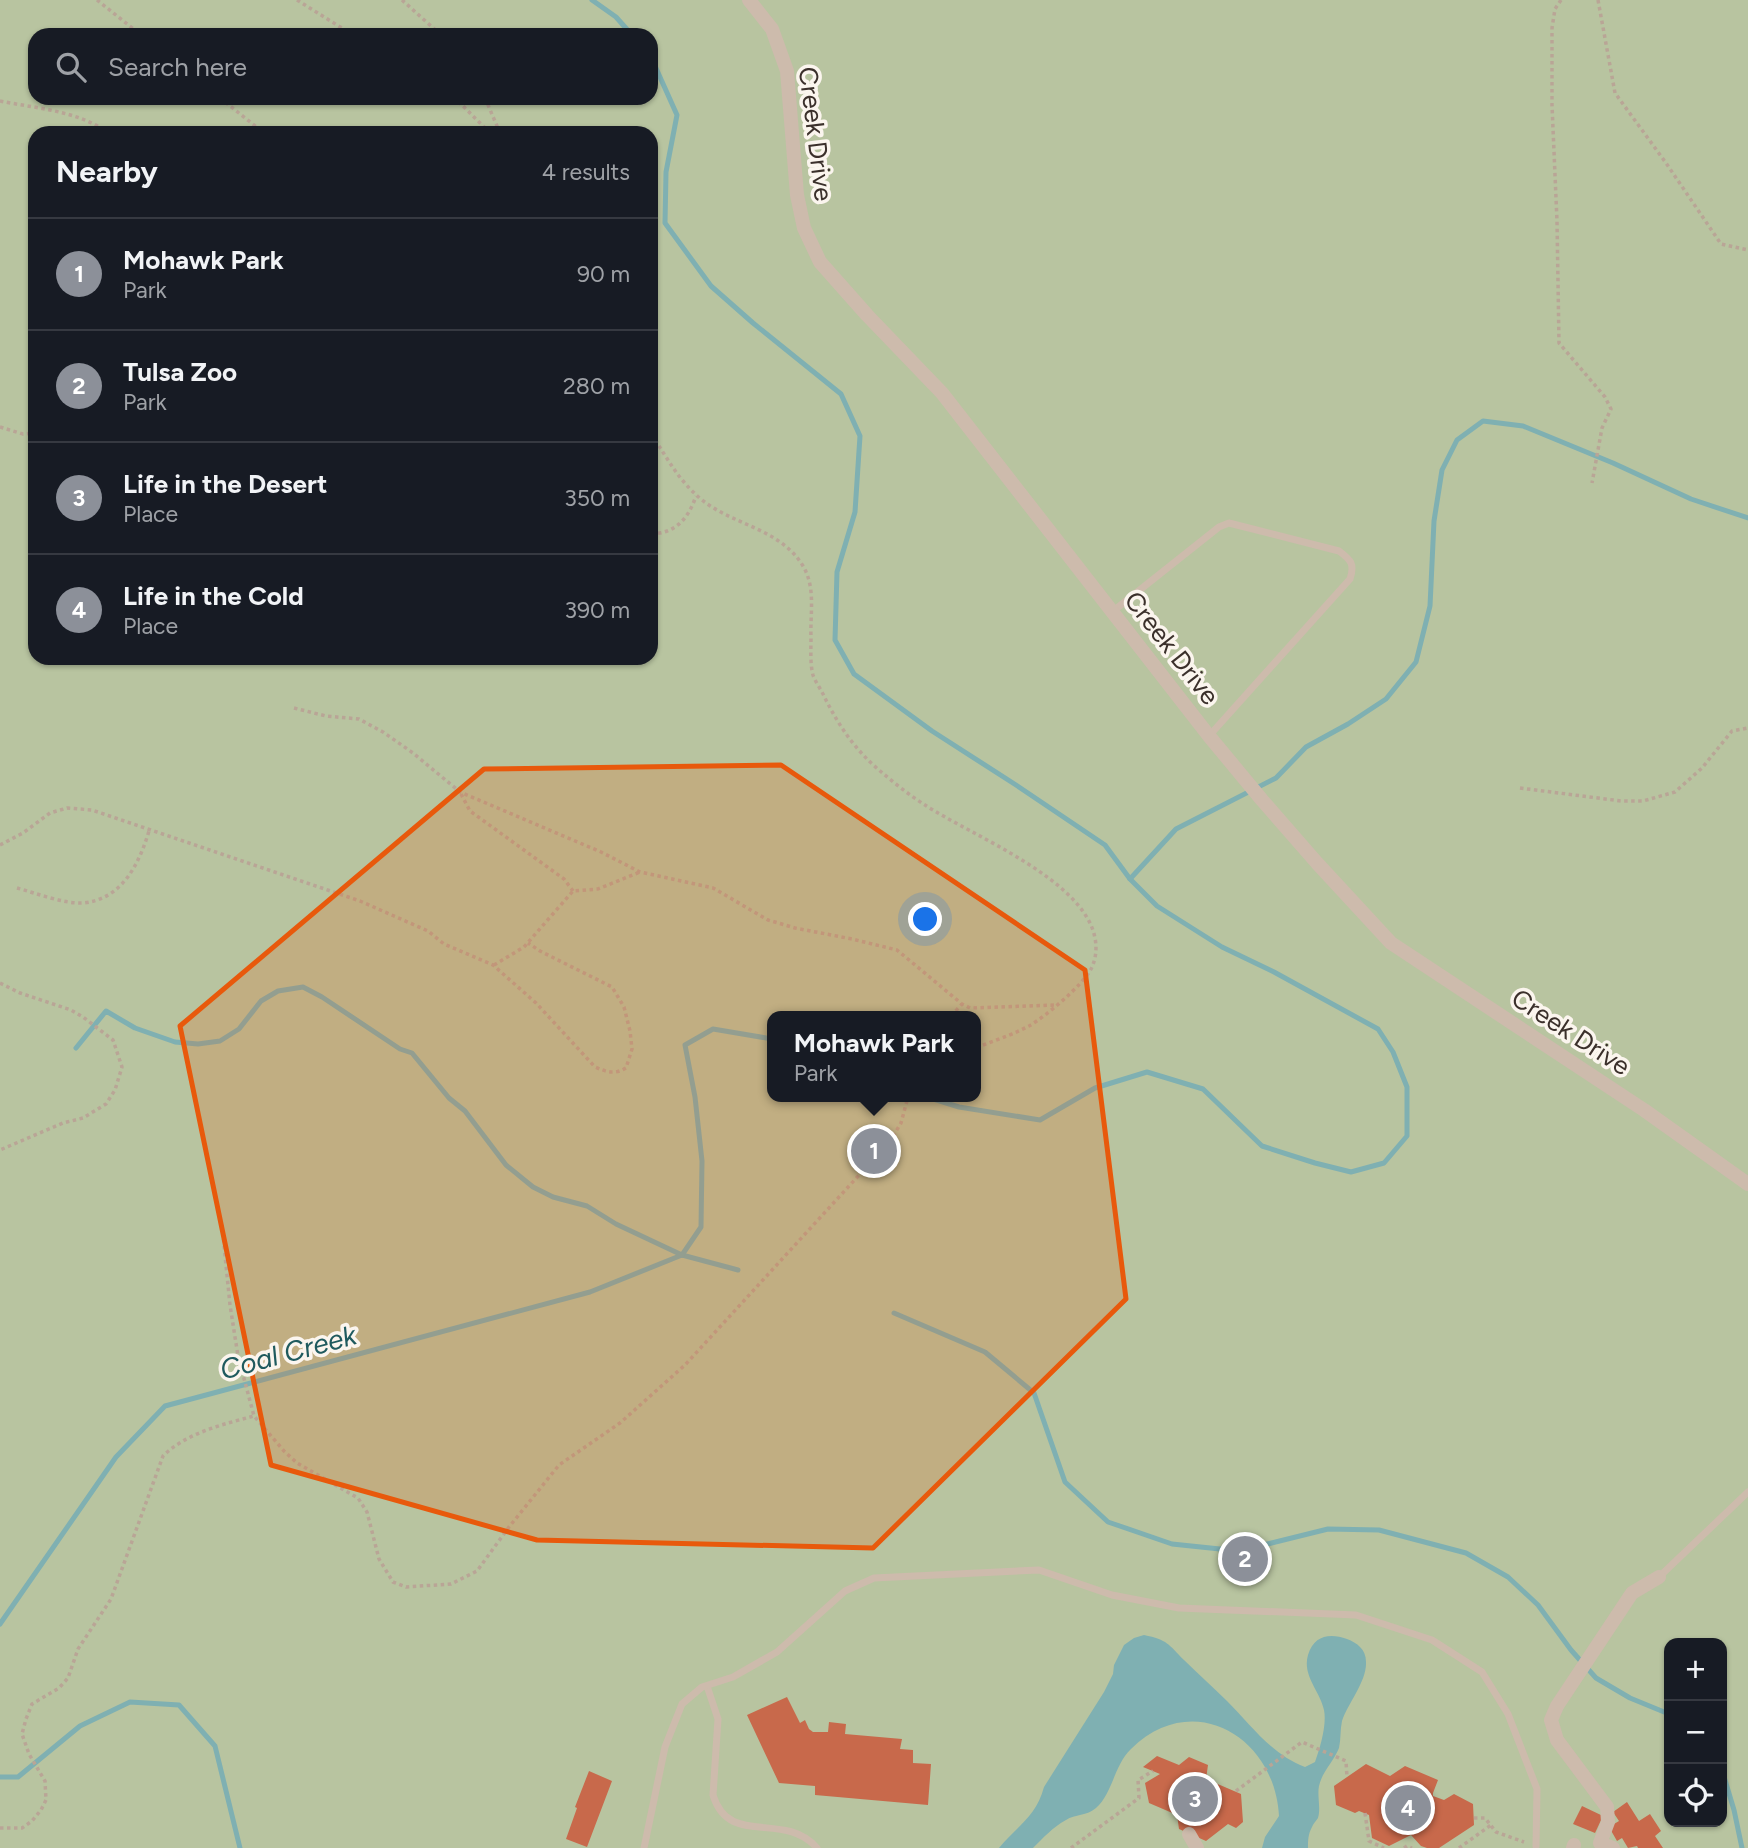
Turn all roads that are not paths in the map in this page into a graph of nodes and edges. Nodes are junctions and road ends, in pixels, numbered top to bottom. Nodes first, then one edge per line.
1 (749, 0) edge
2 (1112, 612) junction
3 (1209, 736) junction
4 (1748, 1184) edge
5 (1748, 1492) edge
6 (1659, 1577) joint
7 (707, 1686) junction
8 (1189, 1834) dead end
9 (1536, 1846) road end
10 (643, 1848) edge
11 (817, 1848) edge
12 (1197, 1848) edge
13 (1613, 1848) edge

1 - 2 street, Creek Drive
2 - 3 street, Creek Drive
2 - 3 lane
3 - 4 street, Creek Drive
5 - 6 lane
6 - 13 street
7 - 9 lane
7 - 10 lane
7 - 11 lane
8 - 12 street

